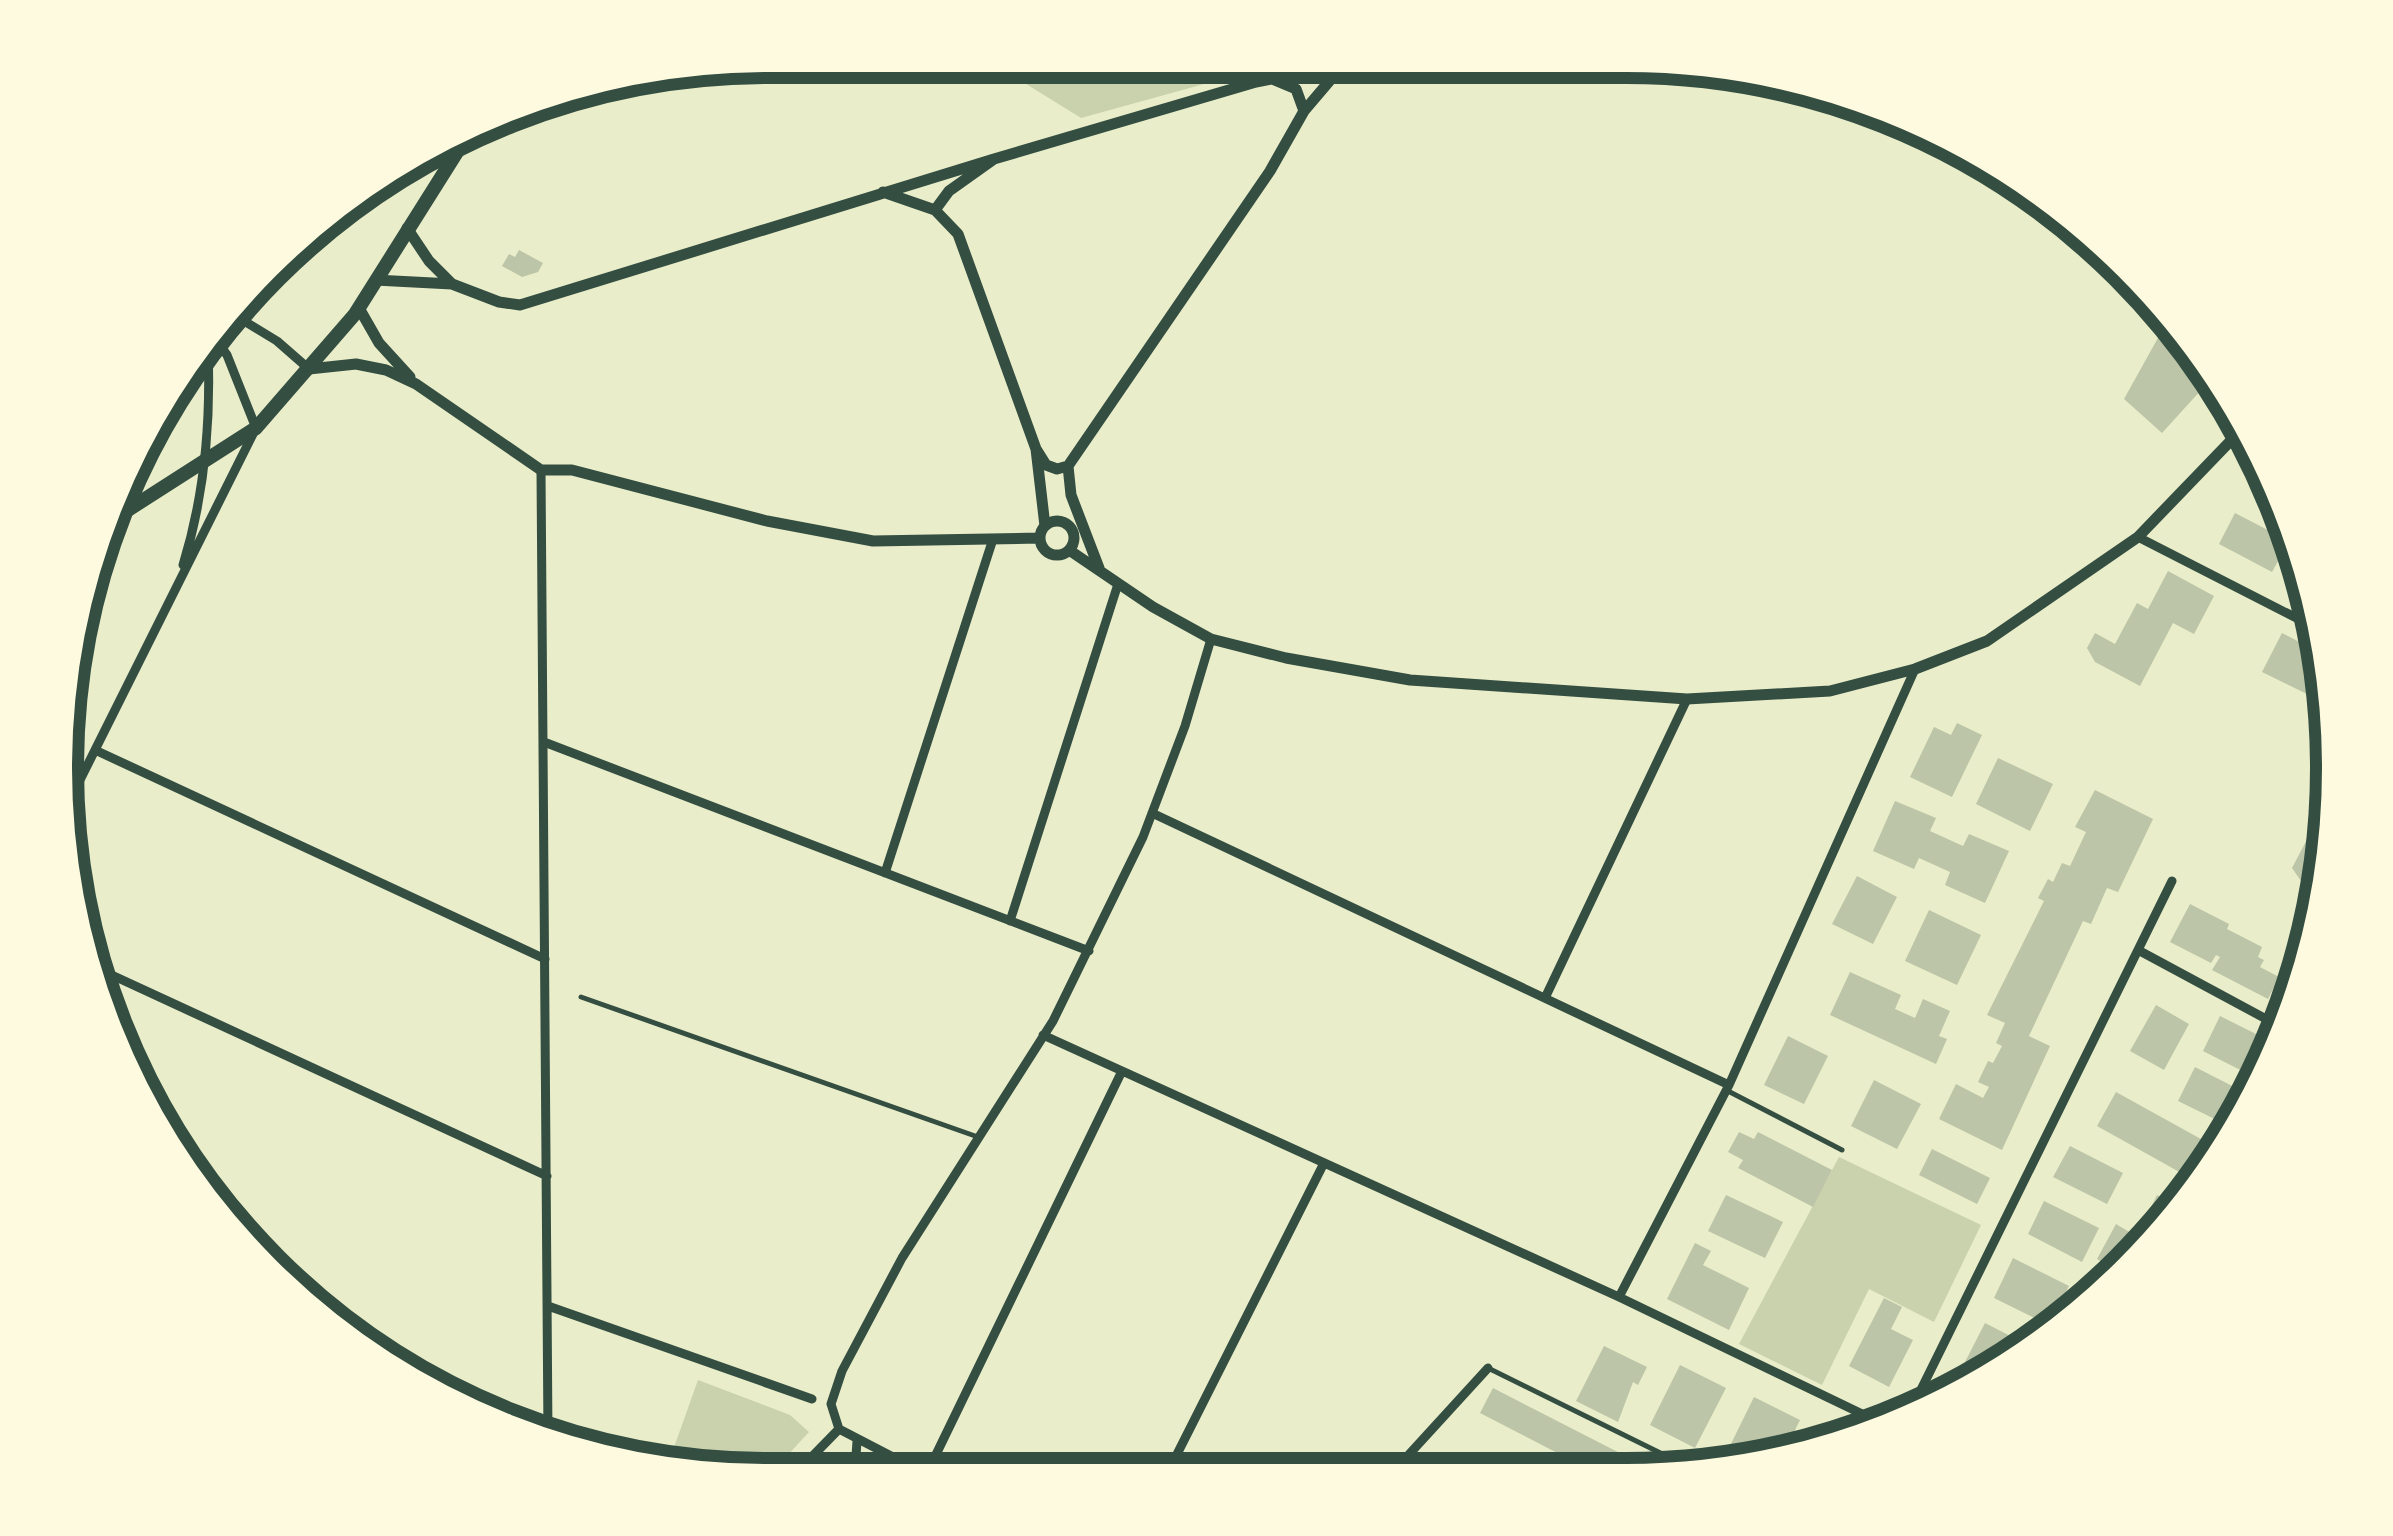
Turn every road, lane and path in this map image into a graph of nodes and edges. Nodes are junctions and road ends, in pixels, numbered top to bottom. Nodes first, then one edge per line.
1 (1268, 78) edge
2 (1332, 78) edge
3 (1256, 82) junction
4 (1304, 111) junction
5 (457, 152) edge
6 (994, 159) junction
7 (883, 192) junction
8 (935, 210) junction
9 (407, 228) junction
10 (376, 280) junction
11 (452, 284) junction
12 (359, 308) junction
13 (243, 321) edge
14 (221, 347) edge
15 (209, 364) edge
16 (309, 369) junction
17 (416, 384) junction
18 (256, 428) junction
19 (2232, 440) edge
20 (1036, 449) junction
21 (203, 462) junction
22 (1068, 466) junction
23 (541, 470) junction
24 (128, 510) edge
25 (1045, 526) junction
26 (2138, 536) junction
27 (1040, 538) junction
28 (993, 539) junction
29 (1069, 550) junction
30 (1099, 568) junction
31 (1118, 584) junction
32 (176, 590) junction
33 (2299, 619) edge
34 (1210, 639) junction
35 (1916, 669) junction
36 (1687, 698) junction
37 (544, 742) junction
38 (95, 750) junction
39 (78, 783) edge
40 (1152, 813) junction
41 (885, 873) junction
42 (2172, 881) dead end
43 (1010, 921) junction
44 (2138, 950) junction
45 (1088, 952) junction
46 (546, 958) junction
47 (109, 974) edge
48 (581, 998) dead end
49 (1545, 998) junction
50 (2268, 1020) edge
51 (1043, 1035) junction
52 (1122, 1071) junction
53 (1728, 1088) junction
54 (978, 1137) junction
55 (1842, 1150) dead end
56 (1324, 1163) junction
57 (547, 1176) junction
58 (1618, 1297) junction
59 (548, 1306) junction
60 (1488, 1368) joint
61 (1920, 1392) edge
62 (812, 1399) dead end
63 (1864, 1415) edge
64 (548, 1423) edge
65 (840, 1429) junction
66 (857, 1441) junction
67 (1669, 1457) edge
68 (810, 1458) edge
69 (856, 1458) edge
70 (893, 1458) edge
71 (934, 1458) edge
72 (1175, 1458) edge
73 (1406, 1458) edge

1 - 3 street
2 - 4 street
3 - 4 street
3 - 6 street
4 - 22 street
5 - 9 main road
6 - 7 street
6 - 8 street
7 - 8 street
7 - 11 street
8 - 20 street
9 - 10 main road
9 - 11 street
10 - 11 street
10 - 12 main road
12 - 16 main road
12 - 17 street
13 - 16 street
14 - 18 street
15 - 21 street
16 - 17 street
16 - 18 main road
17 - 23 street
18 - 21 main road
18 - 32 street
19 - 26 street
20 - 22 street
20 - 25 street
21 - 24 main road
21 - 32 street
22 - 30 street
23 - 28 street
23 - 37 street
25 - 27 street
25 - 29 street
26 - 33 street
26 - 35 street
27 - 28 street
27 - 29 street
28 - 41 street
29 - 30 street
30 - 31 street
31 - 34 street
31 - 43 street
32 - 38 street
34 - 36 street
34 - 40 street
35 - 36 street
35 - 53 street
36 - 49 street
37 - 41 street
37 - 46 street
38 - 39 street
38 - 46 street
40 - 45 street
40 - 49 street
41 - 43 street
42 - 44 street
43 - 45 street
44 - 50 street
44 - 61 street
45 - 51 street
46 - 57 street
47 - 57 street
48 - 54 lane
49 - 53 street
51 - 52 street
51 - 54 street
52 - 56 street
52 - 71 street
53 - 55 lane
53 - 58 street
54 - 65 street
56 - 58 street
56 - 72 street
57 - 59 street
58 - 63 street
59 - 62 street
59 - 64 street
60 - 67 lane
60 - 73 street
65 - 66 street
65 - 68 street
66 - 69 street
66 - 70 street

